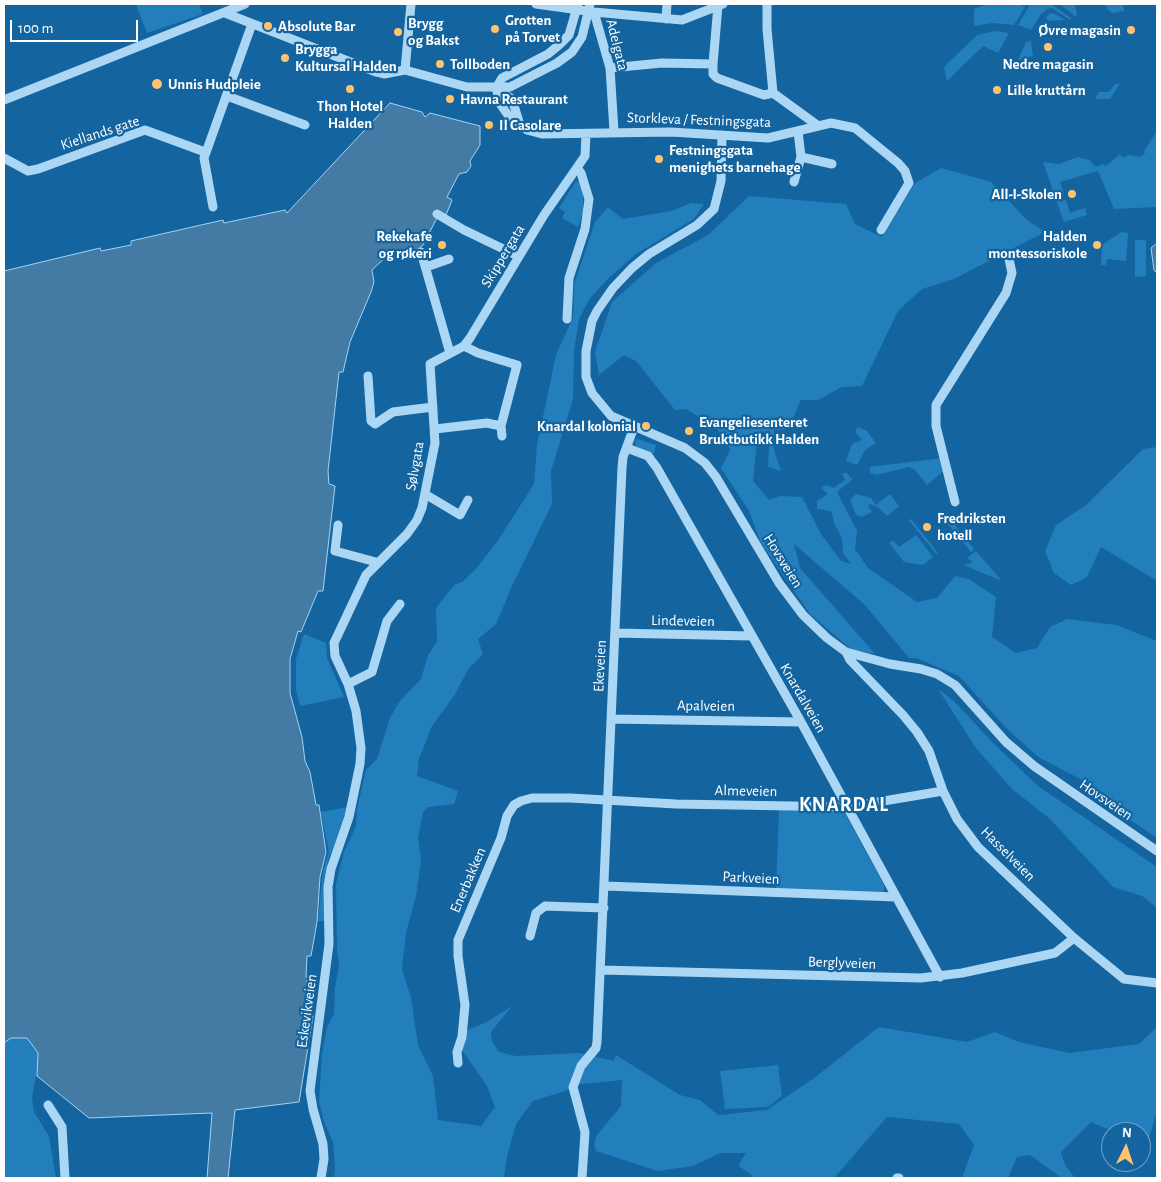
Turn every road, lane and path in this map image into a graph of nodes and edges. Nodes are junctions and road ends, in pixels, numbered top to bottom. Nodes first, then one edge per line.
1 (245, 4) edge
2 (411, 4) edge
3 (536, 4) edge
4 (667, 4) edge
5 (768, 4) edge
6 (721, 5) edge
7 (578, 7) edge
8 (591, 9) edge
9 (225, 12) junction
10 (666, 19) junction
11 (252, 24) junction
12 (713, 64) junction
13 (610, 68) junction
14 (404, 70) junction
15 (496, 88) junction
16 (773, 93) junction
17 (227, 96) junction
18 (4, 100) edge
19 (305, 125) dead end
20 (818, 125) junction
21 (798, 131) junction
22 (614, 132) junction
23 (586, 134) junction
24 (722, 135) junction
25 (205, 152) junction
26 (800, 157) junction
27 (4, 158) edge
28 (832, 164) dead end
29 (577, 168) junction
30 (794, 182) dead end
31 (213, 207) dead end
32 (437, 214) dead end
33 (881, 230) dead end
34 (421, 252) dead end
35 (518, 256) junction
36 (449, 259) dead end
37 (1009, 260) dead end
38 (426, 267) junction
39 (567, 319) dead end
40 (464, 346) junction
41 (450, 353) junction
42 (368, 376) dead end
43 (433, 407) junction
44 (634, 428) junction
45 (435, 429) junction
46 (626, 448) junction
47 (425, 494) junction
48 (468, 500) dead end
49 (955, 502) dead end
50 (338, 525) dead end
51 (412, 528) joint
52 (376, 562) junction
53 (400, 604) dead end
54 (615, 633) junction
55 (751, 636) junction
56 (846, 652) junction
57 (348, 684) junction
58 (611, 719) junction
59 (801, 722) junction
60 (943, 791) junction
61 (608, 802) junction
62 (848, 807) junction
63 (1157, 851) edge
64 (605, 886) junction
65 (896, 897) junction
66 (604, 908) junction
67 (530, 936) dead end
68 (1074, 938) junction
69 (601, 970) junction
70 (940, 977) junction
71 (1157, 983) edge
72 (458, 1063) dead end
73 (48, 1105) dead end
74 (65, 1178) edge
75 (320, 1178) edge
76 (582, 1178) edge

1 - 9 street
2 - 14 street
3 - 7 street, Adelgata
4 - 10 street
5 - 16 street
6 - 10 street
6 - 12 street
7 - 8 street, Adelgata
7 - 15 street
8 - 10 street
8 - 13 street, Adelgata
8 - 15 street
9 - 11 street
9 - 18 street
11 - 14 street
11 - 17 street
12 - 13 street
12 - 16 street
13 - 22 street, Adelgata
14 - 15 street
15 - 23 street, Storkleva / Festningsgata
16 - 20 street
17 - 19 street
17 - 25 street
20 - 21 street, Storkleva / Festningsgata
20 - 33 street, Storkleva / Festningsgata
21 - 24 street, Storkleva / Festningsgata
21 - 26 street
22 - 23 street, Storkleva / Festningsgata
22 - 24 street, Storkleva / Festningsgata
23 - 29 street, Skippergata
24 - 44 street, Hovsveien
25 - 27 street, Kiellands gate
25 - 31 street
26 - 28 street
26 - 30 street
29 - 35 street, Skippergata
29 - 39 street
32 - 35 street
34 - 38 street
35 - 40 street, Skippergata
36 - 38 street
37 - 49 street
38 - 41 street
40 - 41 street
40 - 45 street
41 - 43 street, Sølvgata
42 - 43 street
43 - 45 street, Sølvgata
44 - 46 street, Ekeveien
44 - 56 street, Hovsveien
45 - 47 street, Sølvgata
46 - 54 street, Ekeveien
46 - 55 street, Knardalveien
47 - 48 street
47 - 51 street, Sølvgata
50 - 52 street
51 - 52 street, Eskevikveien
52 - 57 street, Eskevikveien
53 - 57 street
54 - 55 street, Lindeveien
54 - 58 street, Ekeveien
55 - 59 street, Knardalveien
56 - 60 street, Hasselveien
56 - 63 street, Hovsveien
57 - 75 street, Eskevikveien
58 - 59 street, Apalveien
58 - 61 street, Ekeveien
59 - 62 street, Knardalveien
60 - 62 street, Almeveien
60 - 68 street, Hasselveien
61 - 62 street, Almeveien
61 - 64 street, Ekeveien
61 - 72 street, Enerbakken
62 - 65 street, Knardalveien
64 - 65 street, Parkveien
64 - 66 street, Ekeveien
65 - 70 street, Knardalveien
66 - 67 street
66 - 69 street, Ekeveien
68 - 70 street, Berglyveien
68 - 71 street, Hasselveien
69 - 70 street, Berglyveien
69 - 76 street, Ekeveien
73 - 74 street

